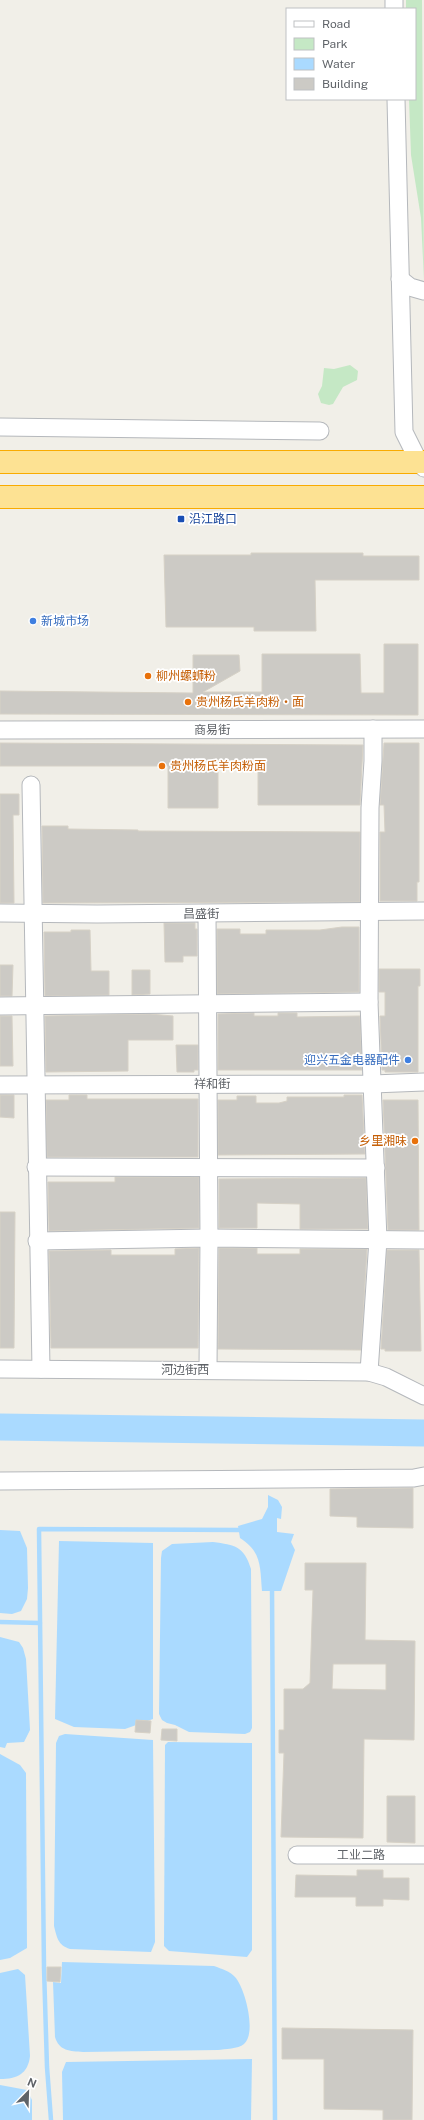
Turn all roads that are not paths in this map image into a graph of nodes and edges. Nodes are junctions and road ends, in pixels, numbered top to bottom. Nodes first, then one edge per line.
1 (396, 100) edge
2 (400, 279) junction
3 (424, 291) edge
4 (0, 427) edge
5 (320, 431) dead end
6 (0, 462) edge
7 (422, 464) edge
8 (424, 497) edge
9 (0, 498) edge
10 (373, 729) junction
11 (424, 729) edge
12 (0, 730) edge
13 (31, 785) dead end
14 (424, 911) edge
15 (0, 913) edge
16 (32, 913) junction
17 (370, 913) junction
18 (207, 914) junction
19 (370, 1002) junction
20 (208, 1004) junction
21 (0, 1006) edge
22 (34, 1006) junction
23 (424, 1082) edge
24 (207, 1084) junction
25 (373, 1084) junction
26 (0, 1085) edge
27 (35, 1085) junction
28 (36, 1167) junction
29 (208, 1168) junction
30 (376, 1168) junction
31 (209, 1238) junction
32 (378, 1240) junction
33 (424, 1240) edge
34 (37, 1241) junction
35 (0, 1369) edge
36 (41, 1369) junction
37 (208, 1370) junction
38 (369, 1372) junction
39 (424, 1396) edge
40 (424, 1476) edge
41 (0, 1481) edge
42 (297, 1855) dead end
43 (424, 1855) edge

1 - 2 street
2 - 3 street
2 - 7 street
4 - 5 street
6 - 7 highway
8 - 9 highway
10 - 11 street, 商易街
10 - 12 street, 商易街
10 - 17 street
13 - 16 street
14 - 17 street, 昌盛街
15 - 16 street, 昌盛街
16 - 18 street, 昌盛街
16 - 22 street
17 - 18 street, 昌盛街
17 - 19 street
18 - 20 street
19 - 20 street
19 - 25 street
20 - 22 street
20 - 24 street
21 - 22 street
22 - 27 street
23 - 25 street, 祥和街
24 - 25 street, 祥和街
24 - 27 street, 祥和街
24 - 29 street
25 - 30 street
26 - 27 street, 祥和街
27 - 28 street
28 - 29 street
28 - 34 street
29 - 30 street
29 - 31 street
30 - 32 street
31 - 32 street
31 - 34 street
31 - 37 street
32 - 33 street
32 - 38 street
34 - 36 street
35 - 36 street, 河边街西
36 - 37 street, 河边街西
37 - 38 street, 河边街西
38 - 39 street, 河边街西
40 - 41 street
42 - 43 street, 工业二路

